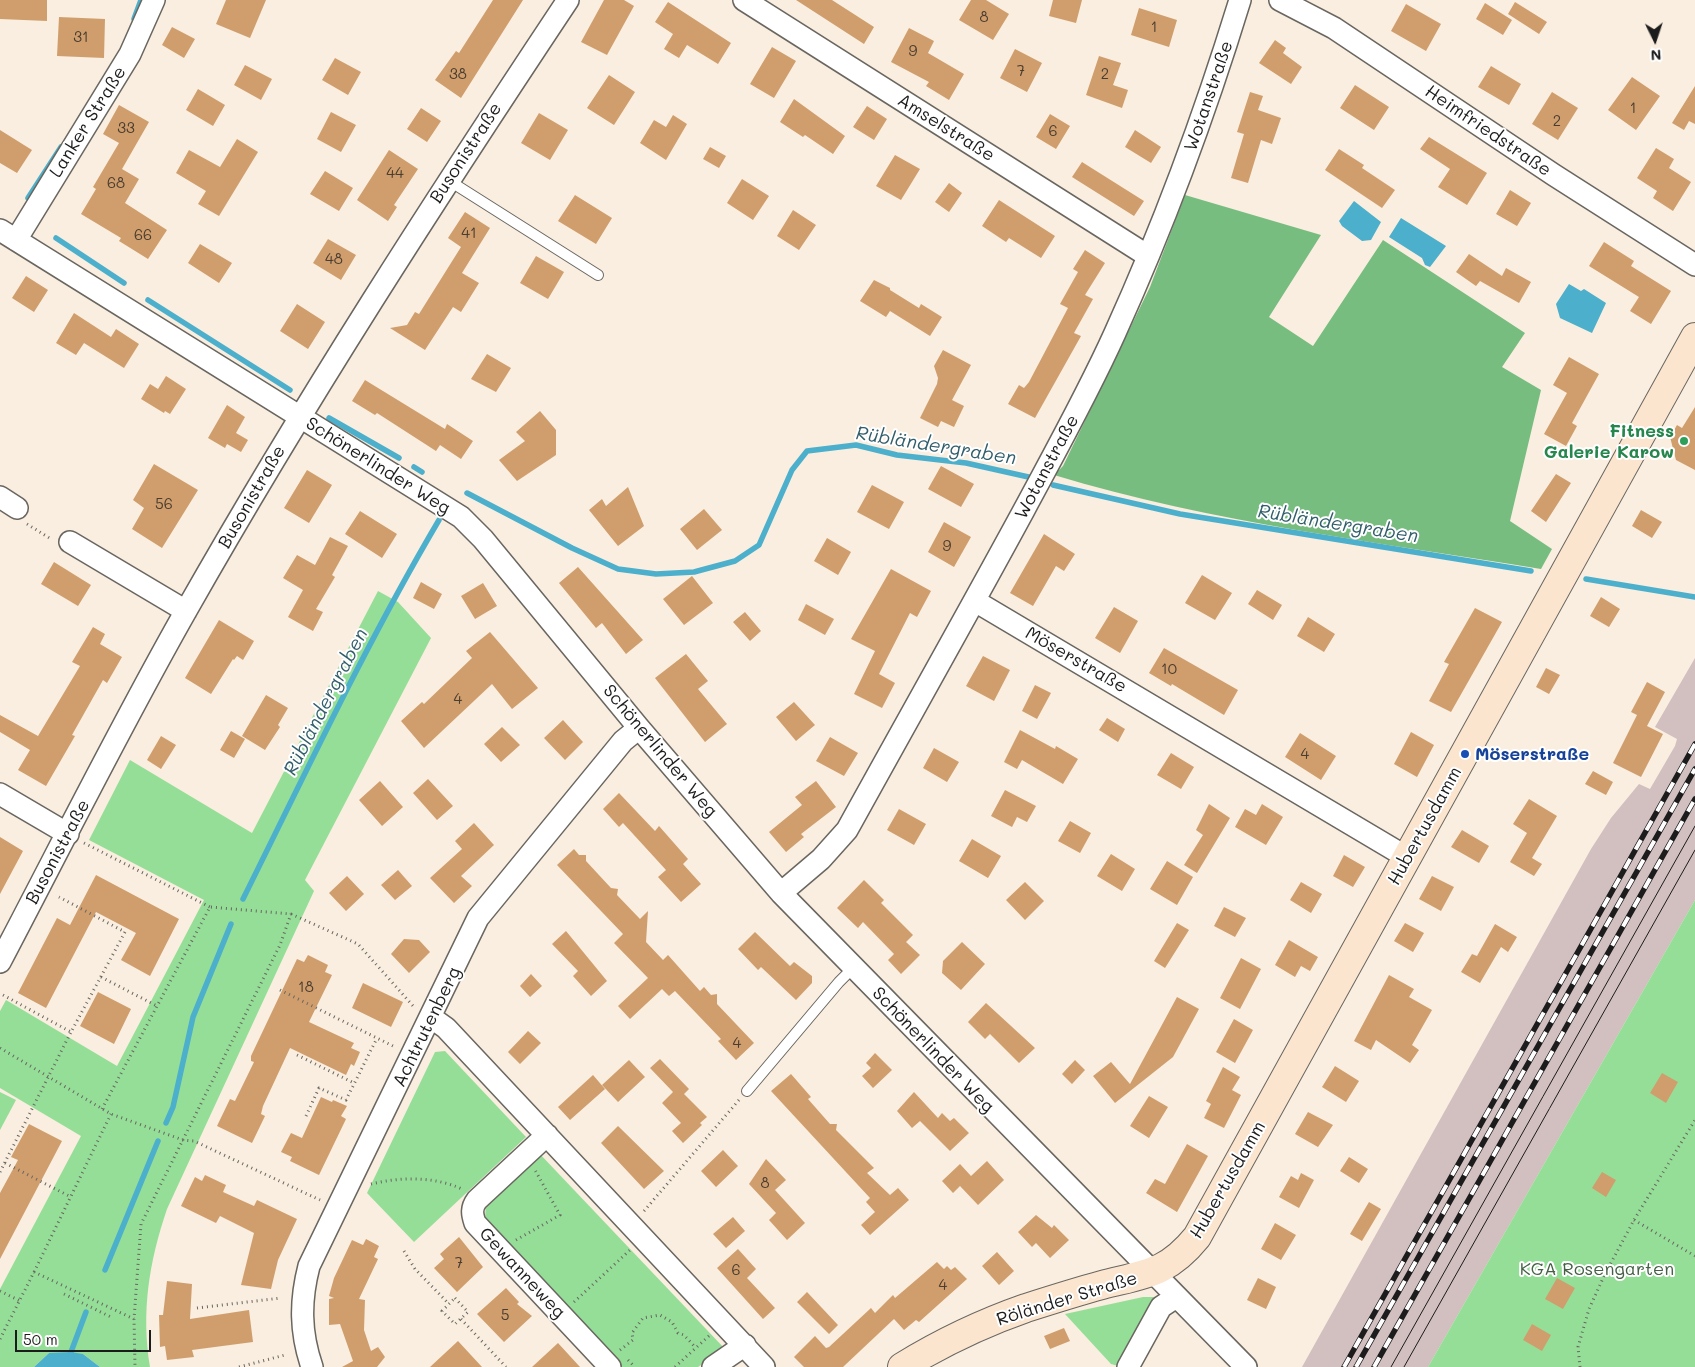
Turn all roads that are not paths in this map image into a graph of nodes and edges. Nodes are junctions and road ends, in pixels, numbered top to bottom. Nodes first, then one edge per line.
1 (154, 0) edge
2 (568, 0) edge
3 (744, 0) edge
4 (1240, 0) edge
5 (1280, 0) edge
6 (448, 180) junction
7 (8, 235) edge
8 (1148, 256) junction
9 (1695, 265) edge
10 (598, 275) dead end
11 (1695, 337) edge
12 (299, 417) junction
13 (70, 542) road end
14 (975, 601) junction
15 (186, 611) junction
16 (639, 728) junction
17 (0, 794) edge
18 (76, 838) junction
19 (1408, 858) junction
20 (781, 893) junction
21 (0, 962) edge
22 (853, 968) junction
23 (432, 1018) junction
24 (747, 1091) road end
25 (547, 1134) junction
26 (1152, 1274) junction
27 (1176, 1297) junction
28 (744, 1345) junction
29 (614, 1359) edge
30 (312, 1367) edge
31 (713, 1367) edge
32 (764, 1367) edge
33 (902, 1367) edge
34 (1128, 1367) edge
35 (1246, 1367) edge

1 - 7 street, Lanker Straße
2 - 6 street, Busonistraße
3 - 8 street, Amselstraße
4 - 8 street, Wotanstraße
5 - 9 street, Heimfriedstraße
6 - 10 lane
6 - 12 street, Busonistraße
7 - 12 street, Schönerlinder Weg
8 - 14 street, Wotanstraße
11 - 19 street, Hubertusdamm
12 - 15 street, Busonistraße
12 - 16 street, Schönerlinder Weg
13 - 15 street
14 - 19 street, Möserstraße
14 - 20 street, Wotanstraße
15 - 18 street, Busonistraße
16 - 20 street, Schönerlinder Weg
16 - 23 street, Achtrutenberg
17 - 18 street
18 - 21 street, Busonistraße
19 - 26 street, Hubertusdamm
20 - 22 street, Schönerlinder Weg
22 - 24 lane
22 - 26 street, Schönerlinder Weg
23 - 25 street
23 - 30 street, Achtrutenberg
25 - 28 street
25 - 29 street, Gewanneweg
26 - 27 street, Schönerlinder Weg
26 - 33 street, Röländer Straße
27 - 34 street
27 - 35 street, Schönerlinder Weg
28 - 31 street
28 - 32 street

